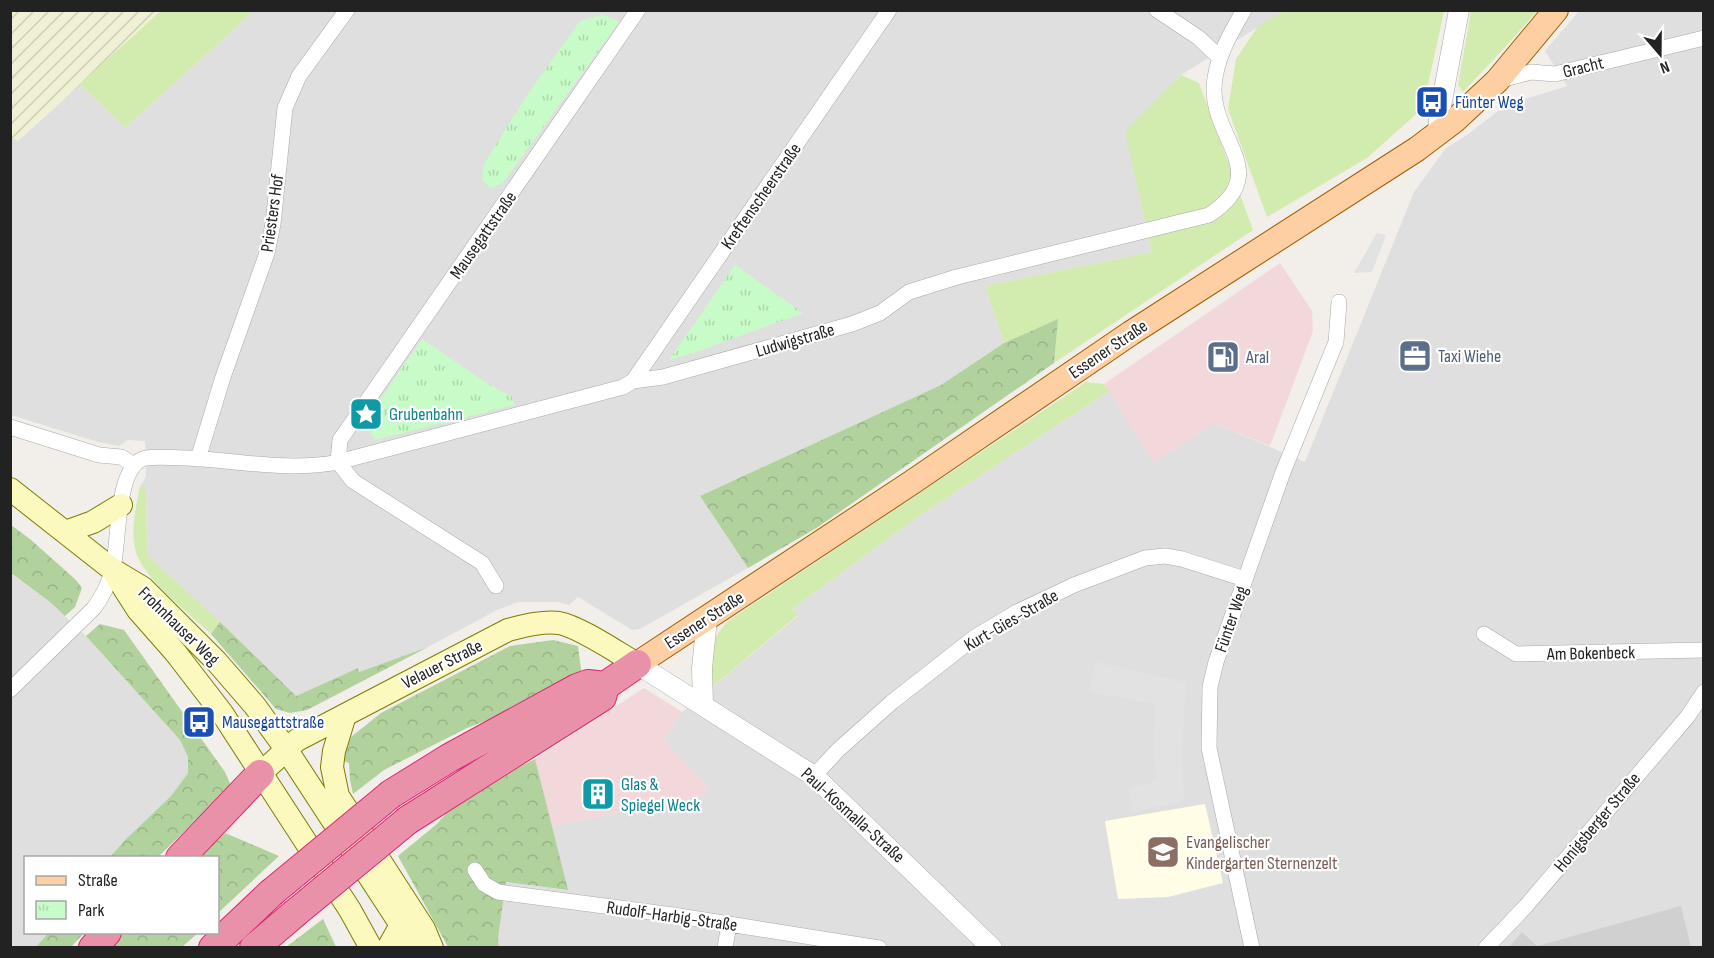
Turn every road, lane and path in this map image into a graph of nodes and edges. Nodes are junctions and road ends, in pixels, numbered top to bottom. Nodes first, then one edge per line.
1 (347, 10) edge
2 (638, 10) edge
3 (890, 10) edge
4 (1157, 10) edge
5 (1244, 10) edge
6 (1459, 10) edge
7 (1556, 10) edge
8 (1704, 38) edge
9 (1220, 58) junction
10 (1497, 81) junction
11 (1438, 134) junction
12 (1338, 302) dead end
13 (633, 381) junction
14 (10, 427) edge
15 (198, 459) junction
16 (338, 462) junction
17 (134, 465) junction
18 (10, 489) edge
19 (121, 505) junction
20 (64, 532) junction
21 (113, 570) junction
22 (1245, 579) junction
23 (496, 586) dead end
24 (707, 619) junction
25 (1484, 634) dead end
26 (1704, 650) edge
27 (637, 664) junction
28 (605, 686) junction
29 (10, 690) edge
30 (1704, 692) edge
31 (703, 705) junction
32 (345, 716) junction
33 (286, 749) junction
34 (260, 774) junction
35 (814, 776) junction
36 (182, 856) edge
37 (475, 870) dead end
38 (402, 923) junction
39 (729, 924) junction
40 (106, 934) edge
41 (93, 948) edge
42 (213, 948) edge
43 (254, 948) edge
44 (371, 948) edge
45 (388, 948) edge
46 (416, 948) edge
47 (432, 948) edge
48 (725, 948) edge
49 (879, 948) edge
50 (992, 948) edge
51 (1252, 948) edge
52 (1486, 948) edge

1 - 15 street, Priesters Hof
2 - 16 street, Mausegattstraße
3 - 13 street, Kreftenscheerstraße
4 - 9 street
5 - 9 street
6 - 11 street
7 - 10 main road, Essener Straße
8 - 10 street, Gracht
9 - 13 street, Ludwigstraße
10 - 11 main road, Essener Straße
11 - 24 main road, Essener Straße
12 - 22 street, Fünter Weg
13 - 16 street, Ludwigstraße
14 - 17 street
15 - 16 street
15 - 17 street
16 - 23 street
17 - 19 street
18 - 20 main road
19 - 20 main road
19 - 21 street
20 - 21 main road
21 - 29 street
21 - 33 main road, Frohnhauser Weg
21 - 34 main road, Frohnhauser Weg
22 - 35 street, Kurt-Gies-Straße
22 - 51 street, Fünter Weg
24 - 27 main road, Essener Straße
24 - 31 street
25 - 26 street, Am Bokenbeck
27 - 28 highway
27 - 31 street, Paul-Kosmalla-Straße
27 - 32 main road, Velauer Straße
28 - 42 highway, bridge
28 - 43 highway, bridge
30 - 52 street, Honigsberger Straße
31 - 35 street, Paul-Kosmalla-Straße
32 - 33 main road, Velauer Straße
32 - 47 main road
33 - 34 main road, Velauer Straße
33 - 38 main road, Frohnhauser Weg
34 - 36 highway
34 - 44 main road, Frohnhauser Weg
35 - 50 street, Paul-Kosmalla-Straße
37 - 39 street, Rudolf-Harbig-Straße
38 - 45 main road
38 - 46 main road, Frohnhauser Weg
39 - 48 street
39 - 49 street, Rudolf-Harbig-Straße
40 - 41 highway

